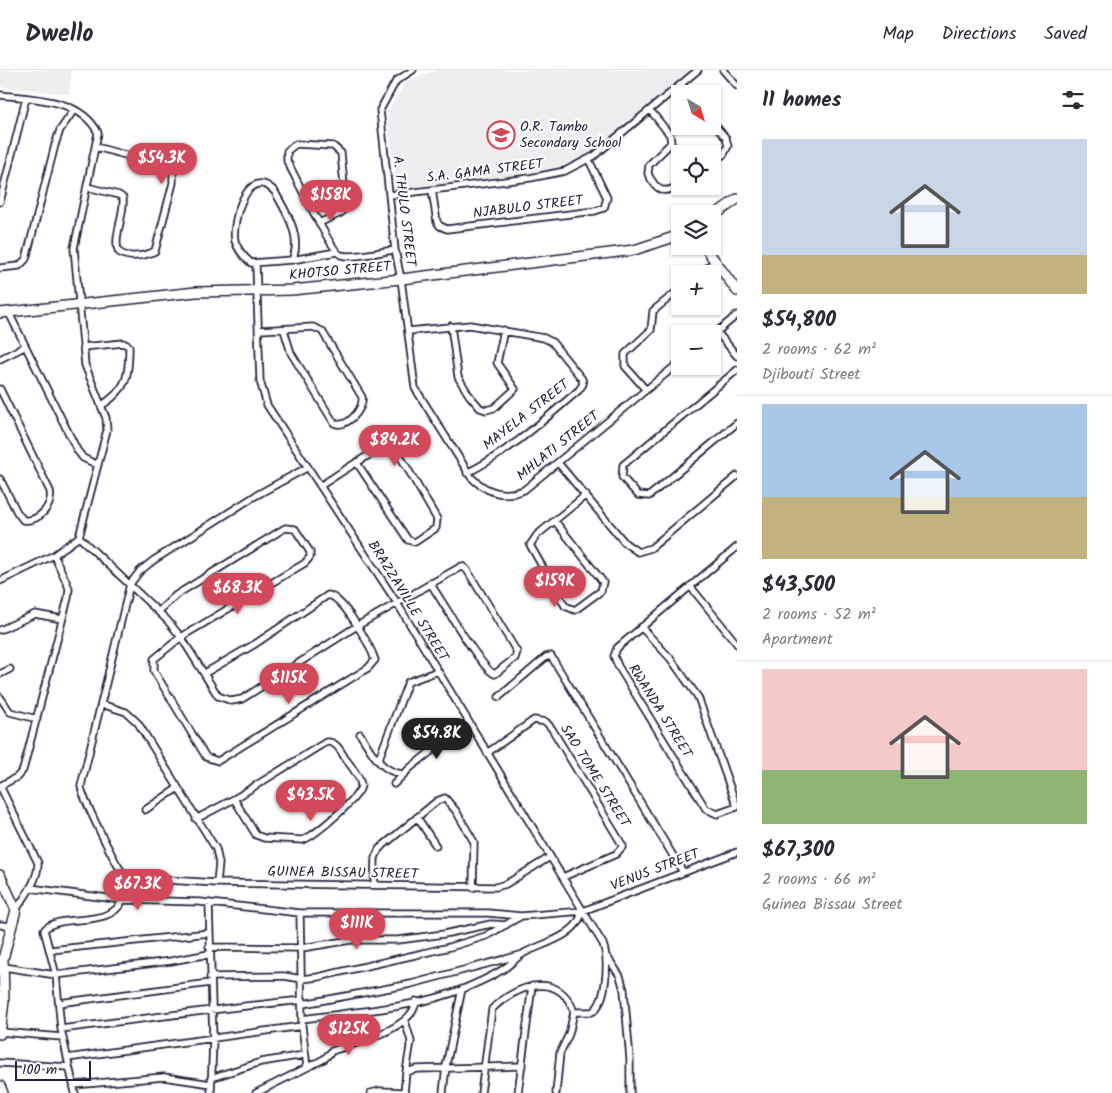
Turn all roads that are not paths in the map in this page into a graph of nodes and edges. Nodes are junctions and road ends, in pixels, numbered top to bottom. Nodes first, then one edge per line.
1 (413, 70) edge
2 (698, 70) edge
3 (723, 70) edge
4 (681, 84) joint
5 (737, 86) edge
6 (0, 95) edge
7 (26, 98) junction
8 (74, 110) junction
9 (650, 110) junction
10 (721, 132) edge
11 (96, 147) junction
12 (721, 156) edge
13 (588, 160) junction
14 (87, 187) junction
15 (432, 190) junction
16 (671, 190) edge
17 (390, 195) junction
18 (737, 199) edge
19 (0, 202) edge
20 (721, 211) edge
21 (319, 223) junction
22 (671, 238) edge
23 (395, 250) junction
24 (336, 252) junction
25 (710, 255) edge
26 (292, 260) junction
27 (714, 262) junction
28 (256, 265) junction
29 (710, 265) edge
30 (0, 268) edge
31 (401, 279) junction
32 (258, 291) junction
33 (737, 291) edge
34 (671, 297) edge
35 (78, 304) junction
36 (4, 312) edge
37 (737, 315) edge
38 (452, 326) junction
39 (721, 329) edge
40 (260, 330) junction
41 (284, 330) junction
42 (504, 330) junction
43 (408, 331) junction
44 (721, 340) edge
45 (24, 347) junction
46 (83, 347) junction
47 (737, 356) edge
48 (0, 359) edge
49 (671, 369) edge
50 (737, 370) edge
51 (0, 389) edge
52 (646, 390) junction
53 (101, 406) junction
54 (737, 423) edge
55 (357, 463) junction
56 (559, 464) junction
57 (98, 465) junction
58 (308, 467) junction
59 (467, 473) junction
60 (737, 476) edge
61 (0, 479) edge
62 (320, 486) junction
63 (586, 495) junction
64 (555, 521) junction
65 (79, 537) junction
66 (737, 547) edge
67 (54, 556) junction
68 (0, 581) edge
69 (430, 583) junction
70 (130, 584) junction
71 (690, 586) junction
72 (397, 603) junction
73 (159, 611) junction
74 (62, 619) junction
75 (357, 626) junction
76 (640, 627) junction
77 (0, 630) edge
78 (181, 637) junction
79 (737, 644) edge
80 (10, 669) dead end
81 (438, 671) junction
82 (205, 673) junction
83 (0, 674) edge
84 (0, 696) edge
85 (499, 697) dead end
86 (101, 704) junction
87 (37, 719) junction
88 (468, 722) junction
89 (360, 734) dead end
90 (486, 753) junction
91 (378, 761) junction
92 (403, 774) junction
93 (394, 784) dead end
94 (0, 786) edge
95 (178, 788) junction
96 (234, 799) junction
97 (737, 807) edge
98 (145, 810) dead end
99 (417, 817) junction
100 (196, 819) junction
101 (436, 846) dead end
102 (737, 852) edge
103 (550, 857) junction
104 (684, 872) junction
105 (0, 875) edge
106 (563, 876) junction
107 (217, 883) junction
108 (374, 885) junction
109 (30, 888) junction
110 (473, 888) junction
111 (123, 900) junction
112 (209, 903) junction
113 (16, 910) junction
114 (582, 911) junction
115 (300, 913) junction
116 (521, 916) junction
117 (506, 924) junction
118 (0, 925) edge
119 (12, 926) junction
120 (208, 933) junction
121 (209, 947) junction
122 (302, 948) junction
123 (50, 950) junction
124 (2, 951) edge
125 (209, 954) junction
126 (524, 954) junction
127 (607, 957) junction
128 (4, 967) junction
129 (56, 975) junction
130 (302, 979) junction
131 (210, 980) junction
132 (532, 986) junction
133 (462, 989) junction
134 (2, 1000) edge
135 (416, 1001) junction
136 (303, 1002) junction
137 (58, 1003) junction
138 (211, 1008) junction
139 (574, 1012) junction
140 (302, 1019) junction
141 (406, 1021) junction
142 (302, 1026) junction
143 (0, 1029) edge
144 (61, 1029) junction
145 (62, 1037) junction
146 (213, 1039) junction
147 (304, 1055) junction
148 (67, 1058) junction
149 (0, 1063) edge
150 (446, 1066) junction
151 (484, 1066) junction
152 (522, 1066) junction
153 (69, 1067) junction
154 (308, 1067) junction
155 (406, 1072) junction
156 (211, 1081) junction
157 (74, 1085) junction
158 (404, 1092) edge
159 (75, 1093) edge
160 (211, 1093) edge
161 (256, 1093) edge
162 (371, 1093) edge
163 (443, 1093) edge
164 (480, 1093) edge
165 (518, 1093) edge
166 (556, 1093) edge
167 (630, 1093) edge

1 - 17 street, A. THULO STREET
2 - 4 street, S.A. GAMA STREET
3 - 5 street
4 - 9 street, S.A. GAMA STREET
6 - 7 street
7 - 8 street
7 - 19 street
8 - 11 street
8 - 30 street
9 - 13 street, S.A. GAMA STREET
9 - 16 street
10 - 12 street
11 - 14 street
11 - 14 street
13 - 15 street, S.A. GAMA STREET
13 - 15 street, NJABULO STREET
14 - 35 street
15 - 17 street, S.A. GAMA STREET
17 - 23 street, A. THULO STREET
18 - 20 street
21 - 21 street
21 - 24 street
22 - 31 street, KHOTSO STREET
23 - 24 street
23 - 31 street, A. THULO STREET
24 - 26 street
25 - 27 street
26 - 28 street
26 - 28 street
27 - 29 street
27 - 33 street
28 - 32 street, BRAZZAVILLE STREET
31 - 32 street, KHOTSO STREET
31 - 43 street, MHLATI STREET
32 - 35 street, KHOTSO STREET
32 - 40 street, BRAZZAVILLE STREET
34 - 52 street
35 - 36 street, KHOTSO STREET
35 - 46 street
36 - 45 street
37 - 39 street
38 - 42 street, MAYELA STREET
38 - 42 street
38 - 43 street, MAYELA STREET
40 - 41 street
40 - 58 street, BRAZZAVILLE STREET
41 - 41 street
42 - 59 street, MAYELA STREET
43 - 59 street, MHLATI STREET
44 - 47 street
45 - 48 street
45 - 57 street
46 - 53 street
46 - 53 street
49 - 52 street, MHLATI STREET
50 - 54 street
51 - 61 street
52 - 56 street, MHLATI STREET
53 - 57 street
55 - 55 street
55 - 62 street
56 - 59 street, MHLATI STREET
56 - 63 street
57 - 65 street
58 - 62 street, BRAZZAVILLE STREET
58 - 70 street
60 - 63 street
62 - 72 street, BRAZZAVILLE STREET
63 - 64 street
64 - 64 street
65 - 67 street
65 - 70 street
66 - 71 street, RWANDA STREET
67 - 68 street
67 - 74 street
69 - 69 street
69 - 72 street
70 - 73 street
70 - 86 street
71 - 76 street, RWANDA STREET
71 - 79 street
72 - 75 street
72 - 81 street, BRAZZAVILLE STREET
73 - 78 street
73 - 78 street
74 - 77 street
74 - 87 street
75 - 78 street
75 - 82 street
75 - 82 street
76 - 97 street
76 - 97 street, RWANDA STREET
78 - 82 street
80 - 83 street
81 - 88 street, BRAZZAVILLE STREET
81 - 91 street
84 - 87 street
85 - 104 street
86 - 95 street
86 - 107 street, GUINEA BISSAU STREET
87 - 94 street
88 - 90 street, BRAZZAVILLE STREET
88 - 92 street
89 - 91 street
90 - 103 street, BRAZZAVILLE STREET
90 - 106 street, SAO TOME STREET
91 - 92 street
92 - 93 street
94 - 109 street
95 - 98 street
95 - 100 street
96 - 96 street
96 - 100 street
99 - 101 street
99 - 108 street
99 - 110 street
100 - 107 street
102 - 104 street, VENUS STREET
103 - 106 street, BRAZZAVILLE STREET
103 - 110 street, GUINEA BISSAU STREET
104 - 114 street, VENUS STREET
105 - 113 street
106 - 114 street, BRAZZAVILLE STREET
107 - 108 street, GUINEA BISSAU STREET
108 - 110 street, GUINEA BISSAU STREET
109 - 111 street
109 - 113 street
111 - 112 street
111 - 123 street
112 - 115 street
112 - 120 street
113 - 119 street
114 - 116 street, VENUS STREET
114 - 126 street
114 - 127 street, BRAZZAVILLE STREET
115 - 116 street
115 - 122 street
116 - 117 street
117 - 122 street
117 - 130 street
118 - 119 street
119 - 124 street
120 - 121 street
120 - 123 street
121 - 122 street
121 - 125 street
122 - 130 street
123 - 129 street
124 - 128 street
125 - 129 street
125 - 131 street
126 - 133 street
126 - 136 street
127 - 139 street
127 - 167 street, BRAZZAVILLE STREET
128 - 129 street
128 - 134 street
129 - 137 street
130 - 131 street
130 - 136 street
131 - 137 street
131 - 138 street
132 - 139 street
132 - 151 street
132 - 152 street
133 - 135 street
133 - 150 street
134 - 143 street
135 - 140 street
135 - 141 street
136 - 138 street
136 - 140 street
137 - 144 street
138 - 144 street
138 - 146 street
139 - 166 street
140 - 142 street
141 - 154 street
141 - 155 street
142 - 146 street
142 - 147 street
143 - 145 street
144 - 145 street
145 - 148 street
146 - 148 street
146 - 156 street
147 - 154 street
147 - 156 street
148 - 153 street
149 - 153 street
150 - 151 street
150 - 155 street
150 - 163 street
151 - 152 street
151 - 164 street
152 - 165 street
153 - 157 street
154 - 161 street
155 - 158 street
156 - 157 street
156 - 160 street
157 - 159 street
158 - 162 street

